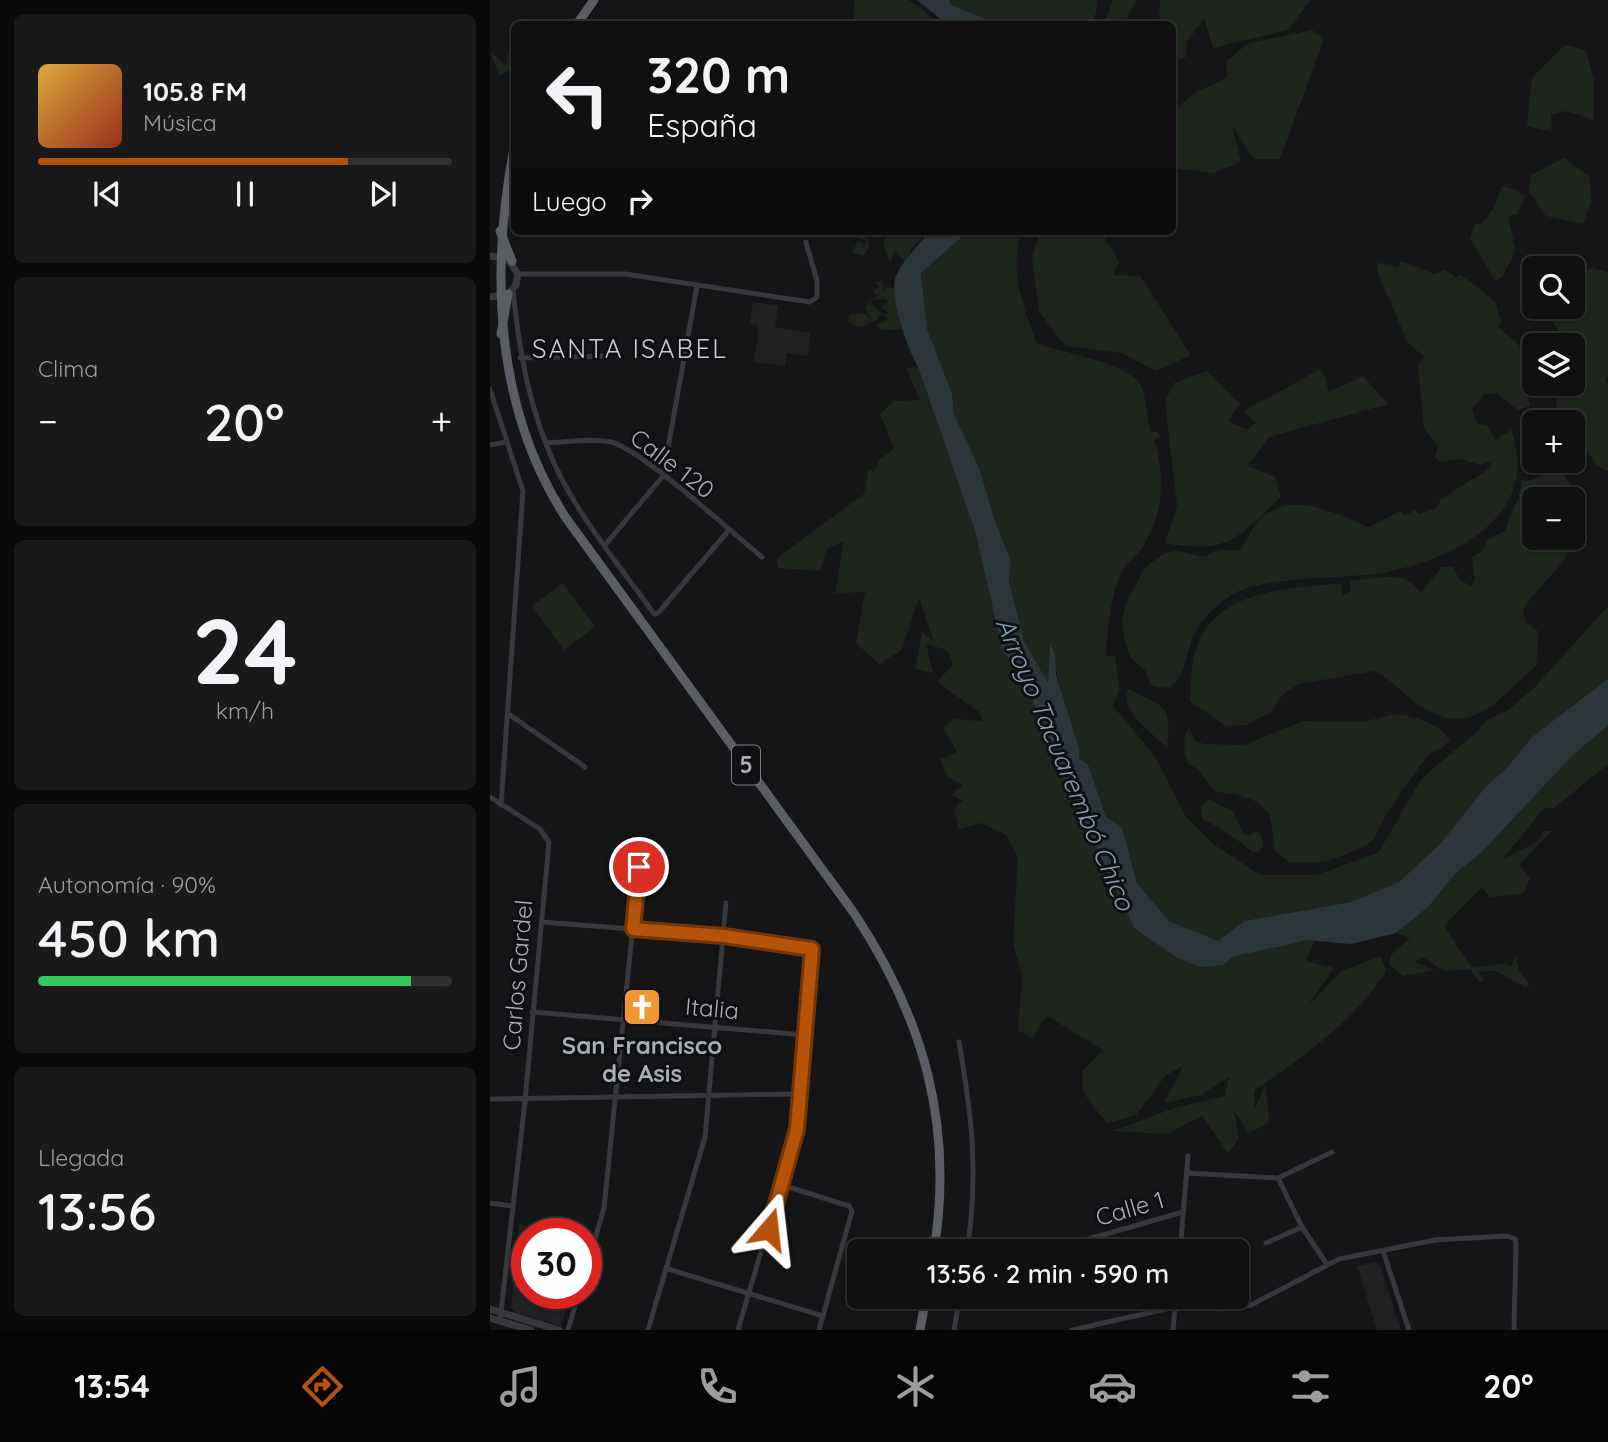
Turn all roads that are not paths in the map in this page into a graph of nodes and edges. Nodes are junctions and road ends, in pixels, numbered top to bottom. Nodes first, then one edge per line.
1 (594, 0) edge
2 (578, 21) edge
3 (511, 163) edge
4 (498, 226) junction
5 (806, 243) dead end
6 (492, 253) edge
7 (512, 261) junction
8 (518, 274) junction
9 (697, 286) junction
10 (511, 292) junction
11 (493, 297) edge
12 (490, 307) edge
13 (497, 321) junction
14 (499, 343) junction
15 (608, 356) dead end
16 (520, 358) junction
17 (490, 389) edge
18 (506, 442) junction
19 (546, 443) junction
20 (490, 445) edge
21 (663, 476) junction
22 (729, 530) junction
23 (605, 545) junction
24 (762, 557) dead end
25 (510, 715) junction
26 (585, 767) dead end
27 (490, 797) edge
28 (501, 805) junction
29 (639, 867) dead end
30 (726, 903) dead end
31 (541, 922) junction
32 (633, 929) junction
33 (724, 936) junction
34 (533, 1012) junction
35 (623, 1020) junction
36 (715, 1027) junction
37 (806, 1035) junction
38 (959, 1042) dead end
39 (798, 1094) junction
40 (709, 1096) junction
41 (617, 1099) junction
42 (490, 1100) edge
43 (525, 1101) junction
44 (1332, 1152) dead end
45 (1188, 1156) dead end
46 (1187, 1172) junction
47 (1278, 1178) junction
48 (782, 1185) junction
49 (490, 1203) edge
50 (513, 1206) junction
51 (1183, 1212) junction
52 (601, 1218) edge
53 (1302, 1227) junction
54 (935, 1239) edge
55 (969, 1239) edge
56 (1089, 1239) edge
57 (1181, 1239) edge
58 (1266, 1243) dead end
59 (1383, 1251) junction
60 (1326, 1263) junction
61 (668, 1269) junction
62 (749, 1294) junction
63 (1249, 1305) edge
64 (574, 1309) edge
65 (924, 1309) edge
66 (958, 1309) edge
67 (1166, 1309) edge
68 (1175, 1309) edge
69 (490, 1310) edge
70 (824, 1315) junction
71 (501, 1317) junction
72 (490, 1318) edge
73 (521, 1325) edge
74 (531, 1330) edge
75 (559, 1330) edge
76 (568, 1330) edge
77 (648, 1330) edge
78 (738, 1330) edge
79 (819, 1330) edge
80 (920, 1330) edge
81 (954, 1330) edge
82 (1072, 1330) edge
83 (1173, 1330) edge
84 (1409, 1330) edge
85 (1514, 1330) edge

1 - 2 highway
3 - 4 highway, 5
4 - 6 highway, 5
4 - 7 highway
5 - 9 street
6 - 7 street
6 - 11 highway, 5
7 - 8 street
8 - 9 street
8 - 10 street
9 - 21 street
10 - 11 street
10 - 14 highway
10 - 16 street
11 - 13 highway, 5
12 - 13 highway
13 - 14 highway, 5
14 - 54 highway, 5
15 - 16 street
16 - 19 street
17 - 18 street
18 - 20 street
18 - 25 street
19 - 21 street, Calle 120
19 - 23 street
21 - 22 street, Calle 120
21 - 23 street
22 - 23 street
22 - 24 street, Calle 120
25 - 26 street
25 - 28 street
27 - 28 street
28 - 31 street, Carlos Gardel
29 - 32 street
30 - 33 street
31 - 32 street
31 - 34 street, Carlos Gardel
32 - 33 street
32 - 35 street
33 - 36 street
33 - 37 street
34 - 35 street, Italia
34 - 43 street, Carlos Gardel
35 - 36 street, Italia
35 - 41 street
36 - 37 street, Italia
36 - 40 street
37 - 39 street
38 - 55 street
39 - 40 street
39 - 48 street
40 - 41 street
40 - 61 street
41 - 43 street
41 - 52 street
42 - 43 street
43 - 50 street, Carlos Gardel
44 - 47 street
45 - 46 street
46 - 47 street
46 - 51 street
47 - 53 street
48 - 62 street
48 - 70 street
49 - 50 street
50 - 71 street, Carlos Gardel
51 - 56 street, Calle 1
51 - 57 street
53 - 58 street
53 - 60 street
59 - 60 street
59 - 84 street
59 - 85 street
60 - 63 street
61 - 62 street
61 - 77 street
62 - 70 street
62 - 78 street
64 - 76 street
65 - 80 highway
66 - 81 street
67 - 82 street
68 - 83 street
69 - 71 street
70 - 79 street
71 - 72 street
71 - 73 street
73 - 74 street
73 - 75 street

